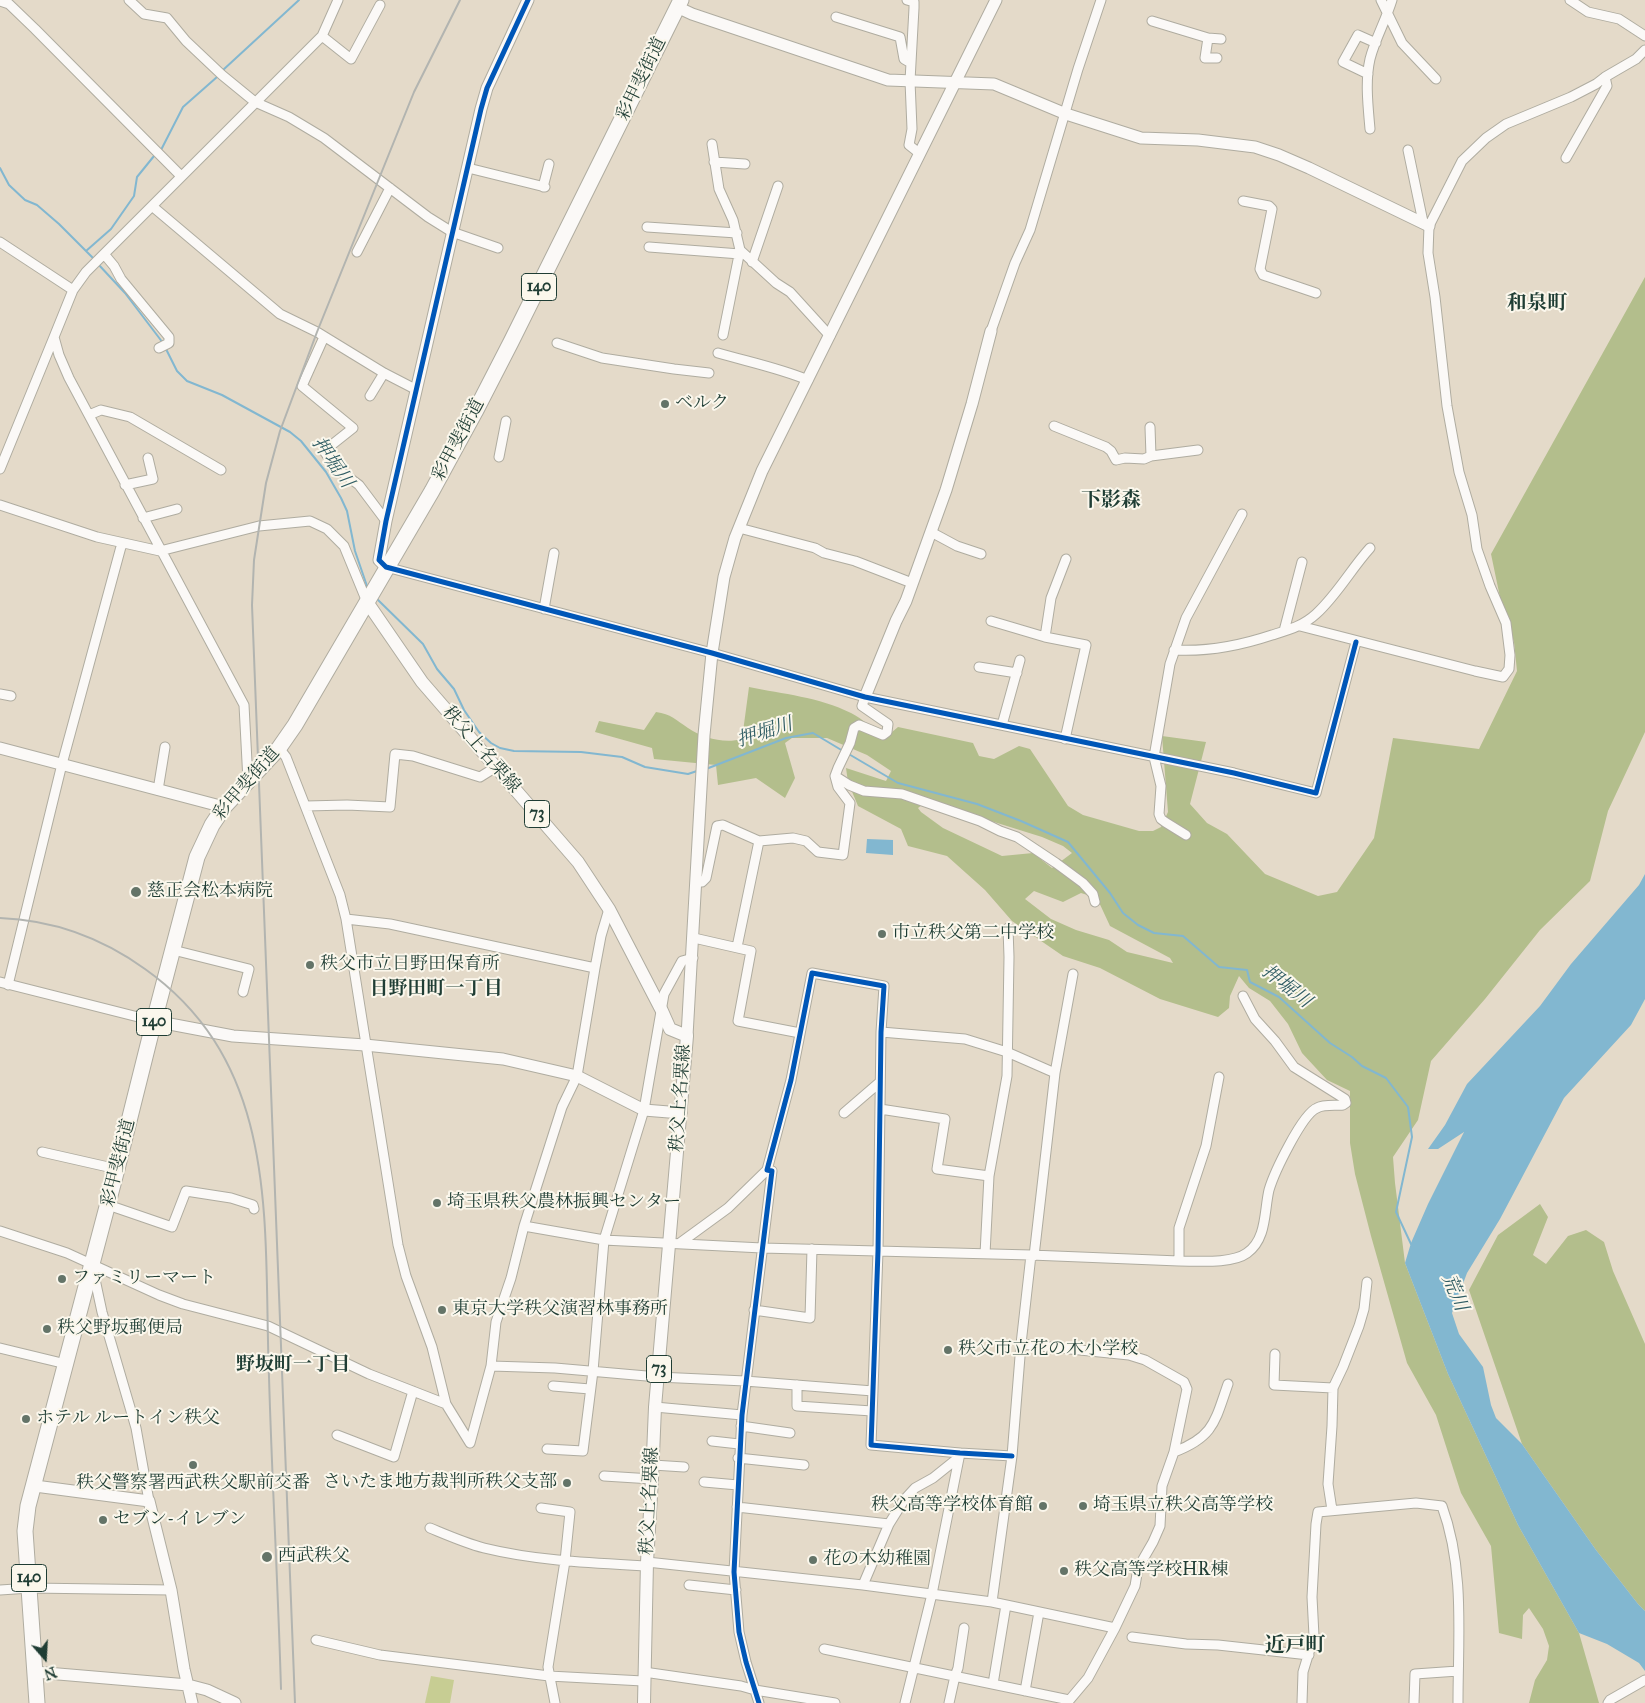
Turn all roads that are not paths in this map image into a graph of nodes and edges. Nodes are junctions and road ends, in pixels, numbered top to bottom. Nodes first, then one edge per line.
1 (128, 0) edge
2 (338, 0) edge
3 (528, 0) edge
4 (907, 0) edge
5 (996, 0) edge
6 (1101, 0) edge
7 (1381, 0) edge
8 (1392, 0) edge
9 (1570, 0) edge
10 (7, 2) edge
11 (679, 4) edge
12 (380, 5) dead end
13 (0, 11) edge
14 (1388, 14) junction
15 (836, 17) dead end
16 (1152, 20) dead end
17 (322, 36) junction
18 (1645, 36) edge
19 (1208, 38) junction
20 (1222, 40) dead end
21 (1376, 43) junction
22 (1645, 50) edge
23 (1217, 58) dead end
24 (911, 63) junction
25 (1368, 74) junction
26 (1605, 77) junction
27 (1436, 79) dead end
28 (910, 81) junction
29 (955, 82) junction
30 (255, 102) junction
31 (1066, 114) junction
32 (1370, 129) dead end
33 (712, 144) dead end
34 (1408, 150) dead end
35 (919, 153) junction
36 (1566, 158) dead end
37 (714, 162) junction
38 (550, 164) dead end
39 (745, 164) dead end
40 (468, 168) junction
41 (181, 176) junction
42 (778, 186) dead end
43 (390, 188) junction
44 (1243, 201) dead end
45 (152, 206) junction
46 (1426, 224) junction
47 (647, 227) dead end
48 (452, 232) junction
49 (736, 233) junction
50 (0, 242) edge
51 (649, 247) dead end
52 (498, 248) dead end
53 (357, 252) dead end
54 (740, 252) junction
55 (104, 254) junction
56 (752, 262) junction
57 (73, 290) junction
58 (1316, 293) dead end
59 (992, 331) joint
60 (724, 335) dead end
61 (324, 336) junction
62 (830, 336) junction
63 (54, 337) junction
64 (557, 343) dead end
65 (162, 346) dead end
66 (718, 353) dead end
67 (384, 373) junction
68 (710, 373) dead end
69 (808, 380) junction
70 (415, 389) junction
71 (370, 396) dead end
72 (89, 415) junction
73 (506, 421) dead end
74 (1054, 426) dead end
75 (1150, 427) dead end
76 (1198, 450) dead end
77 (1151, 456) junction
78 (499, 457) dead end
79 (148, 458) dead end
80 (0, 469) edge
81 (221, 470) dead end
82 (126, 485) junction
83 (0, 505) edge
84 (177, 509) dead end
85 (1242, 514) dead end
86 (143, 518) junction
87 (386, 521) junction
88 (739, 528) junction
89 (931, 532) junction
90 (122, 543) junction
91 (1370, 548) dead end
92 (160, 551) junction
93 (554, 553) dead end
94 (980, 554) dead end
95 (1066, 559) dead end
96 (1302, 562) dead end
97 (384, 572) junction
98 (912, 583) junction
99 (369, 599) junction
100 (544, 609) junction
101 (991, 621) dead end
102 (1300, 626) junction
103 (1284, 631) junction
104 (1045, 637) junction
105 (1356, 642) junction
106 (1174, 650) junction
107 (712, 653) junction
108 (1020, 660) dead end
109 (979, 667) dead end
110 (1017, 673) junction
111 (0, 694) edge
112 (11, 696) dead end
113 (865, 697) junction
114 (1002, 725) junction
115 (1065, 739) junction
116 (165, 747) dead end
117 (0, 748) edge
118 (279, 748) junction
119 (1154, 757) junction
120 (62, 764) junction
121 (496, 768) junction
122 (836, 776) junction
123 (248, 781) junction
124 (158, 790) junction
125 (306, 806) junction
126 (224, 807) junction
127 (1186, 835) dead end
128 (759, 841) junction
129 (697, 882) junction
130 (1095, 902) dead end
131 (609, 909) junction
132 (346, 919) junction
133 (1008, 928) dead end
134 (694, 938) junction
135 (736, 947) junction
136 (173, 950) junction
137 (692, 958) junction
138 (595, 968) junction
139 (1073, 974) dead end
140 (4, 984) edge
141 (242, 992) dead end
142 (1242, 996) dead end
143 (662, 1011) junction
144 (154, 1021) junction
145 (881, 1032) junction
146 (800, 1033) junction
147 (687, 1036) junction
148 (365, 1045) junction
149 (1007, 1052) junction
150 (1055, 1073) junction
151 (577, 1076) junction
152 (1219, 1076) dead end
153 (880, 1082) junction
154 (880, 1109) junction
155 (644, 1110) junction
156 (681, 1113) junction
157 (844, 1113) dead end
158 (42, 1152) dead end
159 (117, 1169) junction
160 (767, 1170) junction
161 (989, 1176) junction
162 (108, 1205) junction
163 (254, 1209) dead end
164 (524, 1226) junction
165 (0, 1231) edge
166 (604, 1240) junction
167 (675, 1243) junction
168 (762, 1248) junction
169 (812, 1249) junction
170 (878, 1251) junction
171 (985, 1254) junction
172 (1032, 1255) junction
173 (1179, 1261) junction
174 (92, 1264) junction
175 (1367, 1282) dead end
176 (754, 1310) junction
177 (1021, 1344) junction
178 (0, 1348) edge
179 (1275, 1354) dead end
180 (66, 1364) junction
181 (491, 1366) junction
182 (593, 1371) junction
183 (658, 1377) junction
184 (745, 1381) junction
185 (1228, 1384) dead end
186 (797, 1385) junction
187 (553, 1386) dead end
188 (1332, 1388) junction
189 (590, 1389) junction
190 (873, 1391) junction
191 (413, 1392) junction
192 (446, 1404) junction
193 (655, 1407) junction
194 (872, 1411) junction
195 (742, 1415) junction
196 (741, 1426) junction
197 (790, 1433) dead end
198 (337, 1435) dead end
199 (712, 1441) dead end
200 (740, 1444) junction
201 (547, 1448) dead end
202 (1174, 1452) junction
203 (959, 1456) junction
204 (1012, 1456) junction
205 (738, 1458) junction
206 (653, 1465) junction
207 (804, 1465) dead end
208 (684, 1467) dead end
209 (604, 1476) dead end
210 (652, 1479) junction
211 (704, 1482) dead end
212 (738, 1485) junction
213 (35, 1486) junction
214 (149, 1501) junction
215 (541, 1508) dead end
216 (737, 1508) junction
217 (1332, 1510) junction
218 (889, 1524) junction
219 (430, 1528) dead end
220 (565, 1561) junction
221 (647, 1564) junction
222 (734, 1572) junction
223 (689, 1585) dead end
224 (863, 1585) junction
225 (30, 1588) junction
226 (0, 1590) edge
227 (171, 1590) junction
228 (736, 1590) junction
229 (932, 1594) junction
230 (992, 1602) junction
231 (1006, 1605) junction
232 (1039, 1612) junction
233 (964, 1628) dead end
234 (1115, 1628) junction
235 (1132, 1637) dead end
236 (316, 1640) dead end
237 (824, 1649) dead end
238 (1309, 1655) junction
239 (914, 1667) junction
240 (1458, 1671) junction
241 (35, 1672) junction
242 (549, 1676) junction
243 (644, 1676) junction
244 (955, 1676) junction
245 (1645, 1680) edge
246 (994, 1684) junction
247 (188, 1685) junction
248 (755, 1690) junction
249 (1024, 1691) junction
250 (1068, 1701) edge
251 (1609, 1702) edge
252 (37, 1703) edge
253 (192, 1703) edge
254 (235, 1703) edge
255 (555, 1703) edge
256 (644, 1703) edge
257 (759, 1703) edge
258 (835, 1703) edge
259 (905, 1703) edge
260 (949, 1703) edge
261 (1302, 1703) edge
262 (1414, 1703) edge
263 (1458, 1703) edge

1 - 30 street
2 - 17 street
3 - 40 street
4 - 24 street
5 - 29 street
6 - 31 street
7 - 14 street
8 - 14 street
9 - 18 street
10 - 13 street
10 - 41 street
11 - 28 street
11 - 97 highway, 彩甲斐街道 / 140
12 - 17 street
14 - 21 street
14 - 27 street
15 - 24 street
16 - 19 street
17 - 30 street
19 - 20 street
19 - 23 street
21 - 25 street
21 - 25 street
22 - 26 street
24 - 28 street
25 - 32 street
26 - 36 street
26 - 46 street
28 - 29 street
28 - 35 street
29 - 31 street
29 - 35 street
30 - 41 street
30 - 43 street
31 - 46 street
31 - 59 street
33 - 37 street
34 - 46 street
35 - 62 street
37 - 39 street
37 - 49 street
38 - 40 street
40 - 48 street
41 - 45 street
42 - 56 street
43 - 48 street
43 - 53 street
44 - 58 street
45 - 55 street
45 - 61 street
46 - 105 street
47 - 49 street
48 - 52 street
48 - 70 street
49 - 54 street
50 - 57 street
51 - 54 street
54 - 56 street
54 - 60 street
55 - 57 street
55 - 65 street
56 - 62 street
57 - 63 street
59 - 89 street
61 - 67 street
61 - 87 street
62 - 69 street
63 - 72 street
63 - 80 street
64 - 68 street
66 - 69 street
67 - 70 street
67 - 71 street
69 - 88 street
70 - 87 street
72 - 81 street
72 - 82 street
73 - 78 street
74 - 77 street
75 - 77 street
76 - 77 street
79 - 82 street
82 - 86 street
83 - 90 street
84 - 86 street
85 - 106 street
86 - 92 street
87 - 97 street
88 - 98 street
88 - 107 street
89 - 94 street
89 - 98 street
90 - 92 street
90 - 120 street
91 - 102 street
92 - 99 street
92 - 123 street
93 - 100 street
95 - 104 street
96 - 103 street
97 - 99 highway, 彩甲斐街道 / 140
97 - 100 street
98 - 113 street
99 - 118 highway, 彩甲斐街道 / 140
99 - 121 main road, 秩父上名栗線 / 73
100 - 107 street
101 - 104 street
102 - 103 street
102 - 105 street
103 - 106 street
104 - 115 street
105 - 119 street
106 - 119 street
107 - 113 street
107 - 129 street
108 - 110 street
109 - 110 street
110 - 114 street
111 - 112 street
113 - 114 street
113 - 122 street
114 - 115 street
115 - 119 street
116 - 124 street
117 - 120 street
118 - 123 highway, 彩甲斐街道 / 140
118 - 125 street
119 - 127 street
120 - 124 street
120 - 140 street
121 - 125 street
121 - 131 main road, 秩父上名栗線 / 73
122 - 128 street
122 - 130 street
123 - 126 highway, 彩甲斐街道 / 140
124 - 126 street
125 - 132 street
126 - 136 highway, 彩甲斐街道 / 140
128 - 129 street
128 - 135 street
129 - 134 street
131 - 138 street
131 - 143 main road, 秩父上名栗線 / 73
132 - 138 street
132 - 148 street
133 - 149 street
134 - 135 street
134 - 137 street
135 - 146 street
136 - 141 street
136 - 144 highway, 彩甲斐街道 / 140
137 - 143 street
137 - 147 street
138 - 151 street
139 - 150 street
140 - 144 street
142 - 173 street
143 - 147 main road, 秩父上名栗線 / 73
143 - 155 street
144 - 148 street
144 - 159 highway, 彩甲斐街道 / 140
145 - 146 street
145 - 149 street
145 - 153 street
146 - 160 street
147 - 156 main road, 秩父上名栗線 / 73
148 - 151 street
148 - 192 street
149 - 150 street
149 - 161 street
150 - 172 street
151 - 155 street
151 - 164 street
152 - 173 street
153 - 154 street
153 - 157 street
154 - 161 street
154 - 170 street
155 - 156 street
155 - 166 street
156 - 167 main road, 秩父上名栗線 / 73
158 - 159 street
159 - 162 highway, 彩甲斐街道 / 140
160 - 167 street
160 - 168 street
161 - 171 street
162 - 163 street
162 - 174 highway, 彩甲斐街道 / 140
164 - 166 street
164 - 181 street
165 - 174 street
166 - 167 street
166 - 182 street
167 - 168 street
167 - 183 main road, 秩父上名栗線 / 73
168 - 169 street
168 - 176 street
169 - 170 street
169 - 176 street
170 - 171 street
170 - 190 street
171 - 172 street
172 - 173 street
172 - 177 street
174 - 180 highway, 彩甲斐街道 / 140
174 - 191 street
174 - 214 street
175 - 188 street
176 - 184 street
177 - 202 street
177 - 204 street
178 - 180 street
179 - 188 street
180 - 213 highway, 彩甲斐街道 / 140
181 - 182 street
181 - 192 street
182 - 183 street
182 - 189 street
183 - 184 street
183 - 193 main road, 秩父上名栗線 / 73
184 - 186 street
184 - 195 street
185 - 202 street
186 - 190 street
186 - 194 street
187 - 189 street
188 - 217 street
189 - 201 street
190 - 194 street
191 - 192 street
191 - 198 street
193 - 195 street
193 - 206 main road, 秩父上名栗線 / 73
194 - 203 street
195 - 196 street
196 - 197 street
196 - 200 street
199 - 200 street
200 - 205 street
202 - 234 street
203 - 204 street
203 - 218 street
203 - 229 street
204 - 230 street
205 - 207 street
205 - 212 street
206 - 208 street
206 - 210 main road, 秩父上名栗線 / 73
209 - 210 street
210 - 221 main road, 秩父上名栗線 / 73
211 - 212 street
212 - 216 street
213 - 214 street
213 - 225 highway, 彩甲斐街道 / 140
214 - 227 street
215 - 220 street
216 - 218 street
216 - 222 street
217 - 238 street
217 - 240 street
218 - 224 street
219 - 220 street
220 - 221 street
220 - 242 street
221 - 222 street
221 - 243 main road, 秩父上名栗線 / 73
222 - 224 street
222 - 228 street
223 - 228 street
224 - 229 street
225 - 226 street
225 - 227 street
225 - 241 highway, 彩甲斐街道 / 140
227 - 247 street
228 - 248 street
229 - 230 street
229 - 239 street
230 - 231 street
231 - 232 street
231 - 246 street
232 - 234 street
232 - 249 street
233 - 244 street
234 - 250 street
235 - 238 street
236 - 242 street
237 - 239 street
238 - 261 street
239 - 244 street
239 - 259 street
240 - 262 street
240 - 263 street
241 - 247 street
241 - 252 highway, 彩甲斐街道 / 140
242 - 243 street
242 - 255 street
243 - 248 street
243 - 256 main road, 秩父上名栗線 / 73
244 - 246 street
244 - 260 street
245 - 251 street
246 - 249 street
247 - 253 street
247 - 254 street
248 - 257 street
248 - 258 street
249 - 250 street

